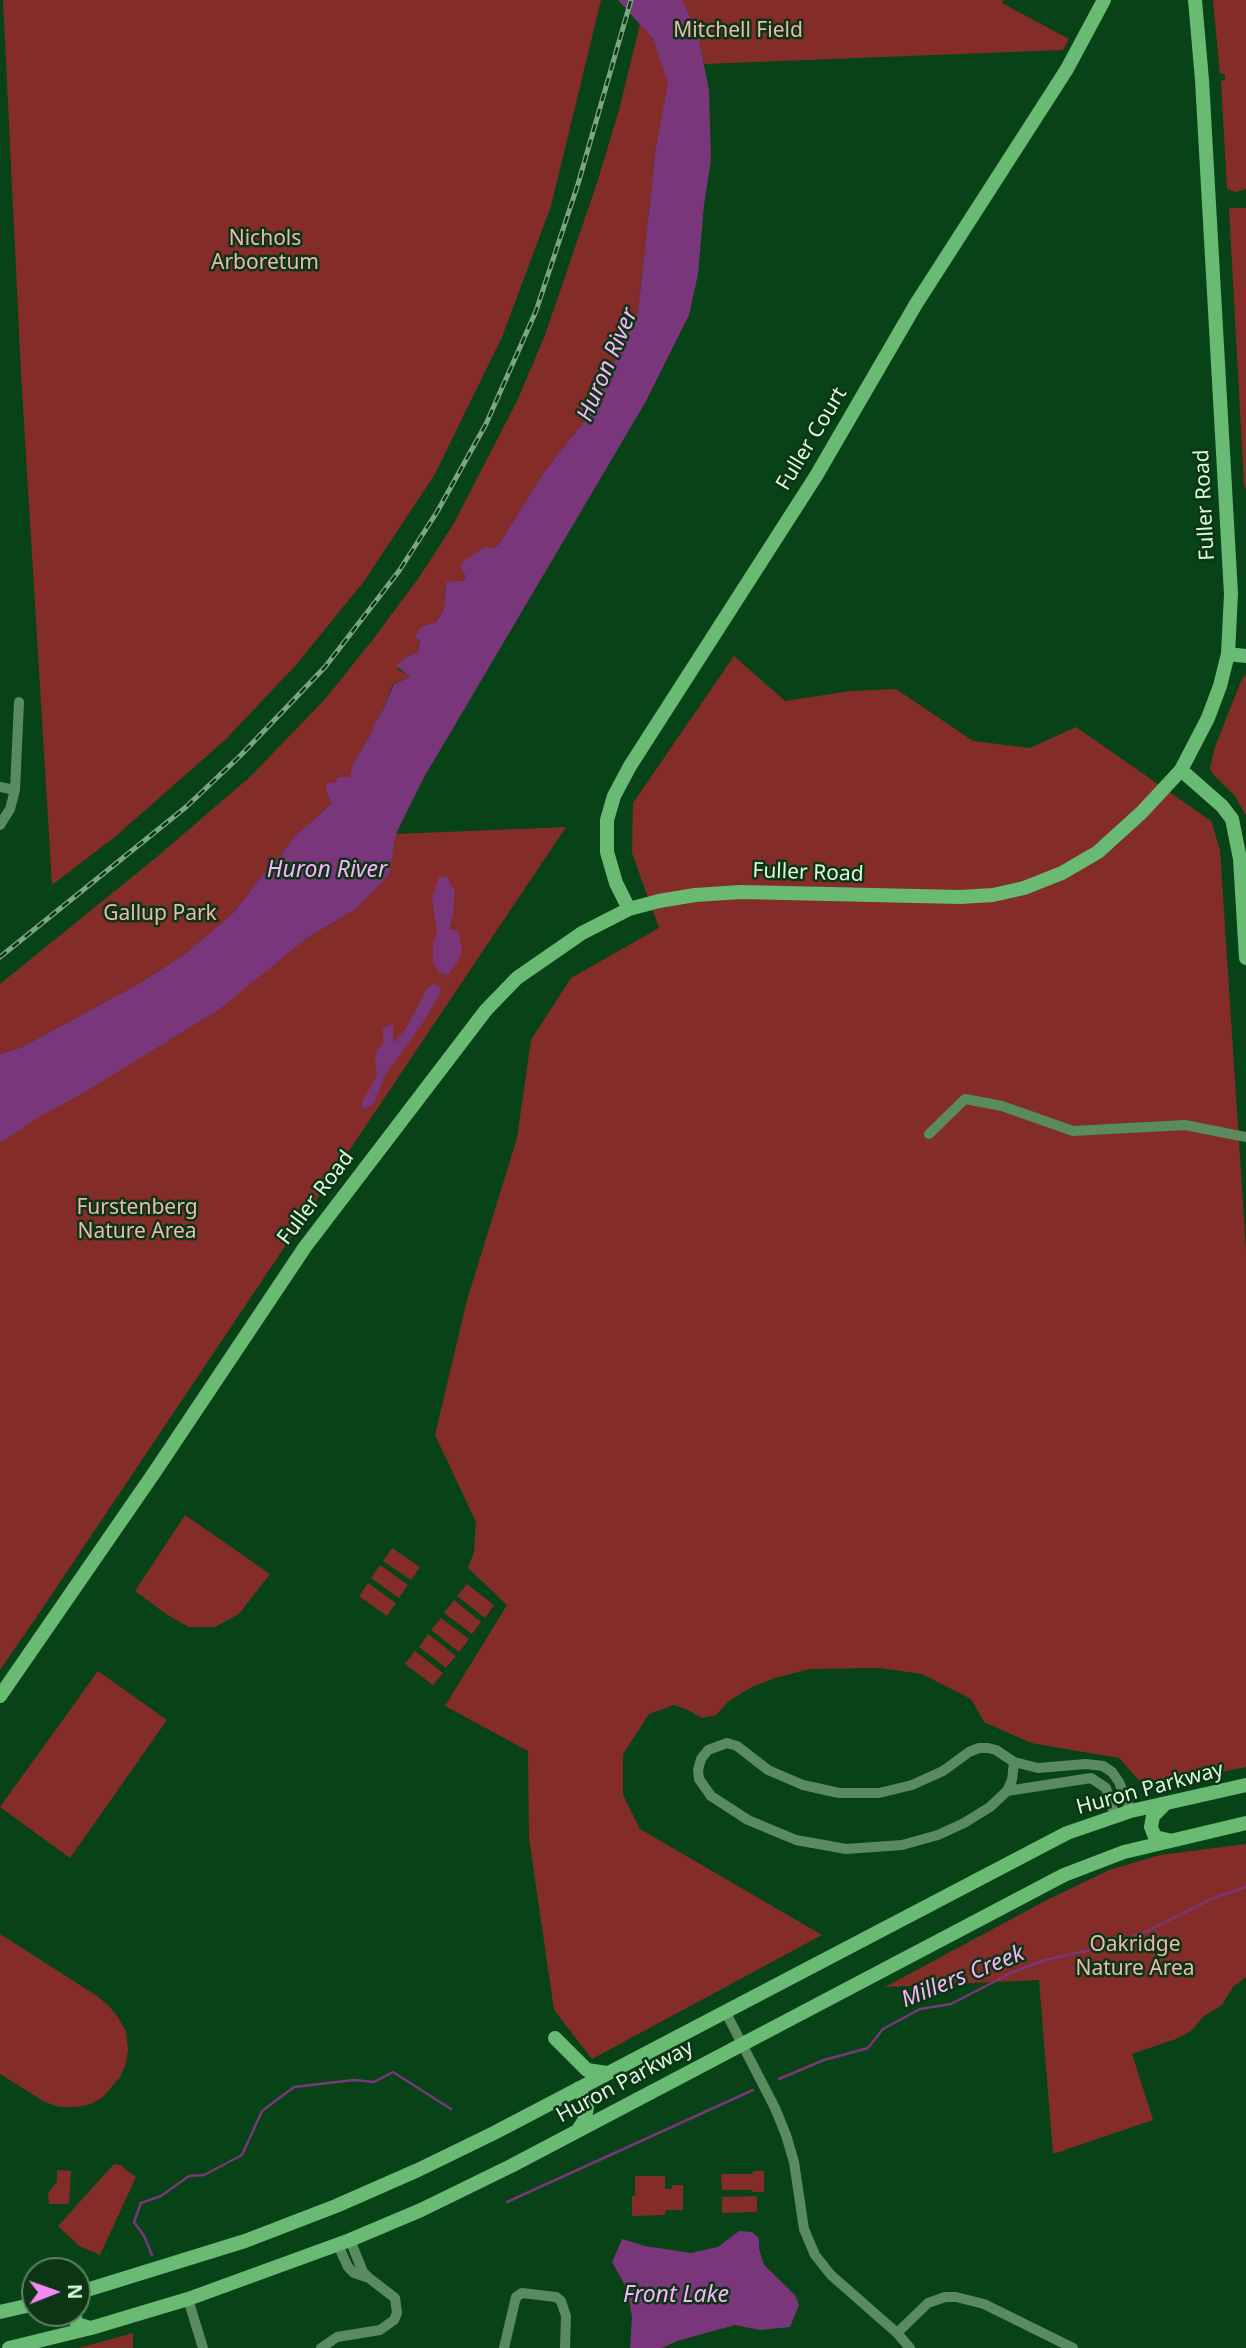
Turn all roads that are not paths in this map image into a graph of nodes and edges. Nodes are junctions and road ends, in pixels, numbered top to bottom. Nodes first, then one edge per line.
1 (1104, 0) edge
2 (1195, 0) edge
3 (1228, 654) junction
4 (1246, 656) edge
5 (19, 702) dead end
6 (1181, 770) junction
7 (0, 787) edge
8 (15, 790) junction
9 (0, 825) edge
10 (629, 909) junction
11 (1246, 958) edge
12 (929, 1134) dead end
13 (1246, 1137) edge
14 (0, 1696) edge
15 (1014, 1762) junction
16 (1246, 1784) edge
17 (1007, 1791) junction
18 (1167, 1803) junction
19 (1131, 1811) junction
20 (1115, 1816) junction
21 (1246, 1823) edge
22 (1169, 1840) junction
23 (725, 2011) junction
24 (555, 2038) dead end
25 (743, 2044) junction
26 (609, 2073) junction
27 (579, 2088) junction
28 (579, 2130) junction
29 (344, 2243) junction
30 (137, 2276) junction
31 (91, 2289) edge
32 (91, 2298) edge
33 (188, 2300) junction
34 (21, 2307) edge
35 (0, 2312) edge
36 (86, 2327) edge
37 (91, 2328) junction
38 (897, 2333) junction
39 (9, 2348) edge
40 (204, 2348) edge
41 (321, 2348) edge
42 (504, 2348) edge
43 (565, 2348) edge
44 (910, 2348) edge
45 (1073, 2348) edge

1 - 10 main road, Fuller Court
2 - 3 main road, Fuller Road
3 - 4 main road
3 - 6 main road, Fuller Road
5 - 8 street
6 - 10 main road, Fuller Road
6 - 11 main road
7 - 8 street
8 - 9 street
10 - 14 main road, Fuller Road
12 - 13 street
15 - 17 street
15 - 17 street
15 - 19 street
16 - 18 main road, Huron Parkway
17 - 20 street
18 - 19 main road, Huron Parkway
18 - 22 main road
19 - 20 main road, Huron Parkway
20 - 23 main road, Huron Parkway
21 - 22 main road, Huron Parkway
22 - 25 main road, Huron Parkway
23 - 25 street
23 - 26 main road, Huron Parkway
24 - 26 main road
25 - 28 main road, Huron Parkway
25 - 38 street
26 - 27 main road, Huron Parkway
27 - 28 main road
27 - 30 main road, Huron Parkway
28 - 29 main road, Huron Parkway
29 - 33 main road, Huron Parkway
29 - 41 street
30 - 31 main road, Huron Parkway
30 - 32 main road
33 - 37 main road, Huron Parkway
33 - 40 street
34 - 35 main road
36 - 37 main road
37 - 39 main road, Huron Parkway
38 - 44 street
38 - 45 street
42 - 43 street

